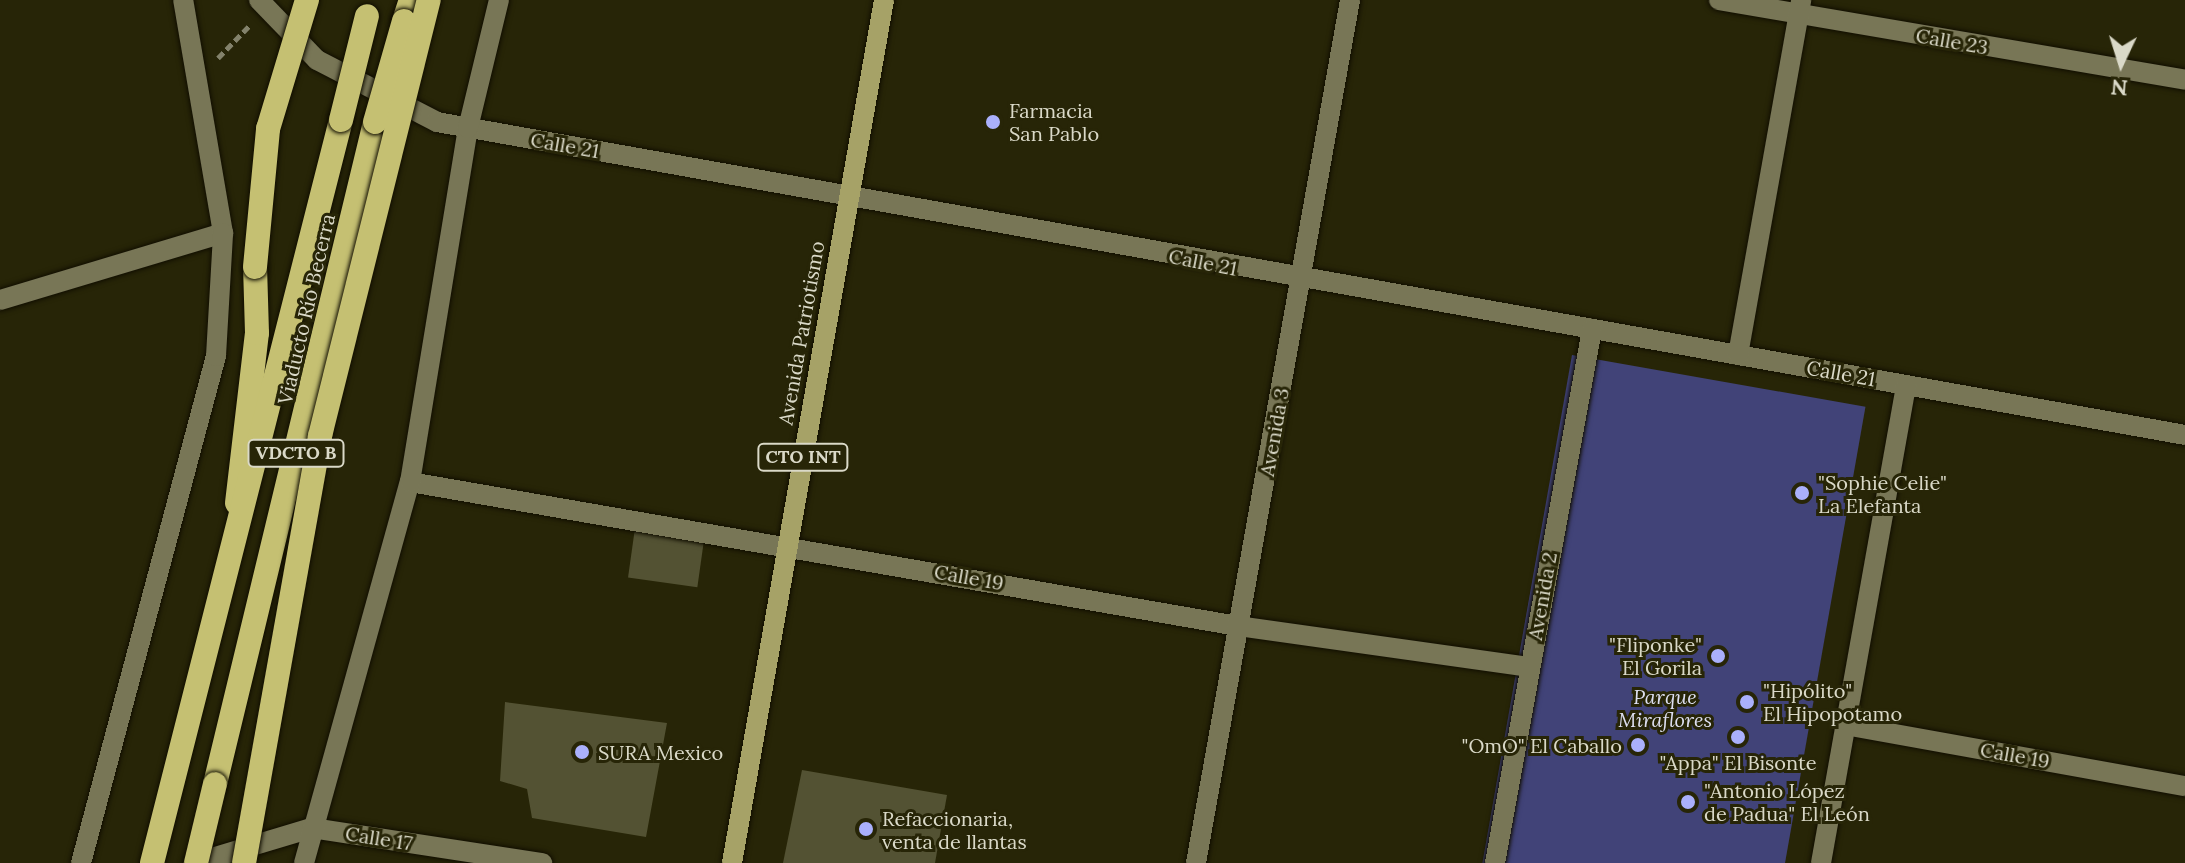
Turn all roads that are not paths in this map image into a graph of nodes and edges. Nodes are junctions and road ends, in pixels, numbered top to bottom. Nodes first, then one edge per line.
1 (183, 0) edge
2 (307, 0) edge
3 (429, 0) edge
4 (499, 0) edge
5 (884, 0) edge
6 (1350, 0) edge
7 (1719, 0) edge
8 (262, 6) edge
9 (1799, 7) edge
10 (370, 8) edge
11 (407, 10) edge
12 (2185, 80) edge
13 (468, 128) junction
14 (849, 196) junction
15 (223, 233) junction
16 (1302, 281) junction
17 (0, 300) edge
18 (1592, 329) junction
19 (1738, 355) junction
20 (1906, 385) junction
21 (2185, 435) edge
22 (410, 482) junction
23 (788, 544) junction
24 (235, 551) junction
25 (1238, 626) junction
26 (1529, 667) junction
27 (1845, 725) junction
28 (2185, 786) edge
29 (312, 828) junction
30 (221, 859) edge
31 (81, 863) edge
32 (152, 863) edge
33 (196, 863) edge
34 (244, 863) edge
35 (304, 863) edge
36 (542, 863) edge
37 (732, 863) edge
38 (1196, 863) edge
39 (1495, 863) edge
40 (1821, 863) edge

1 - 15 street
2 - 24 highway, Viaducto Río Becerra / VDCTO B, bridge
3 - 34 highway, VDCTO B, bridge
4 - 13 street
5 - 14 main road, Avenida Patriotismo / CTO INT
6 - 16 street, Avenida 3
7 - 9 street, Calle 23
8 - 13 street, Calle 21
9 - 12 street, Calle 23
9 - 19 street
10 - 24 highway, Viaducto Río Becerra / VDCTO B, bridge
11 - 33 highway, Viaducto Río Becerra / VDCTO B, bridge
13 - 14 street, Calle 21
13 - 22 street
14 - 16 street, Calle 21
14 - 23 main road, Avenida Patriotismo / CTO INT
15 - 17 street
15 - 31 street
16 - 18 street, Calle 21
16 - 25 street, Avenida 3
18 - 19 street, Calle 21
18 - 26 street, Avenida 2
19 - 20 street, Calle 21
20 - 21 street, Calle 21
20 - 27 street
22 - 23 street, Calle 19
22 - 29 street
23 - 25 street, Calle 19
23 - 37 main road, Avenida Patriotismo / CTO INT
24 - 32 highway, Viaducto Río Becerra / VDCTO B
25 - 26 street, Calle 19
25 - 38 street, Avenida 3
26 - 39 street, Avenida 2
27 - 28 street, Calle 19
27 - 40 street
29 - 30 street
29 - 35 street
29 - 36 street, Calle 17
30 - 33 street

